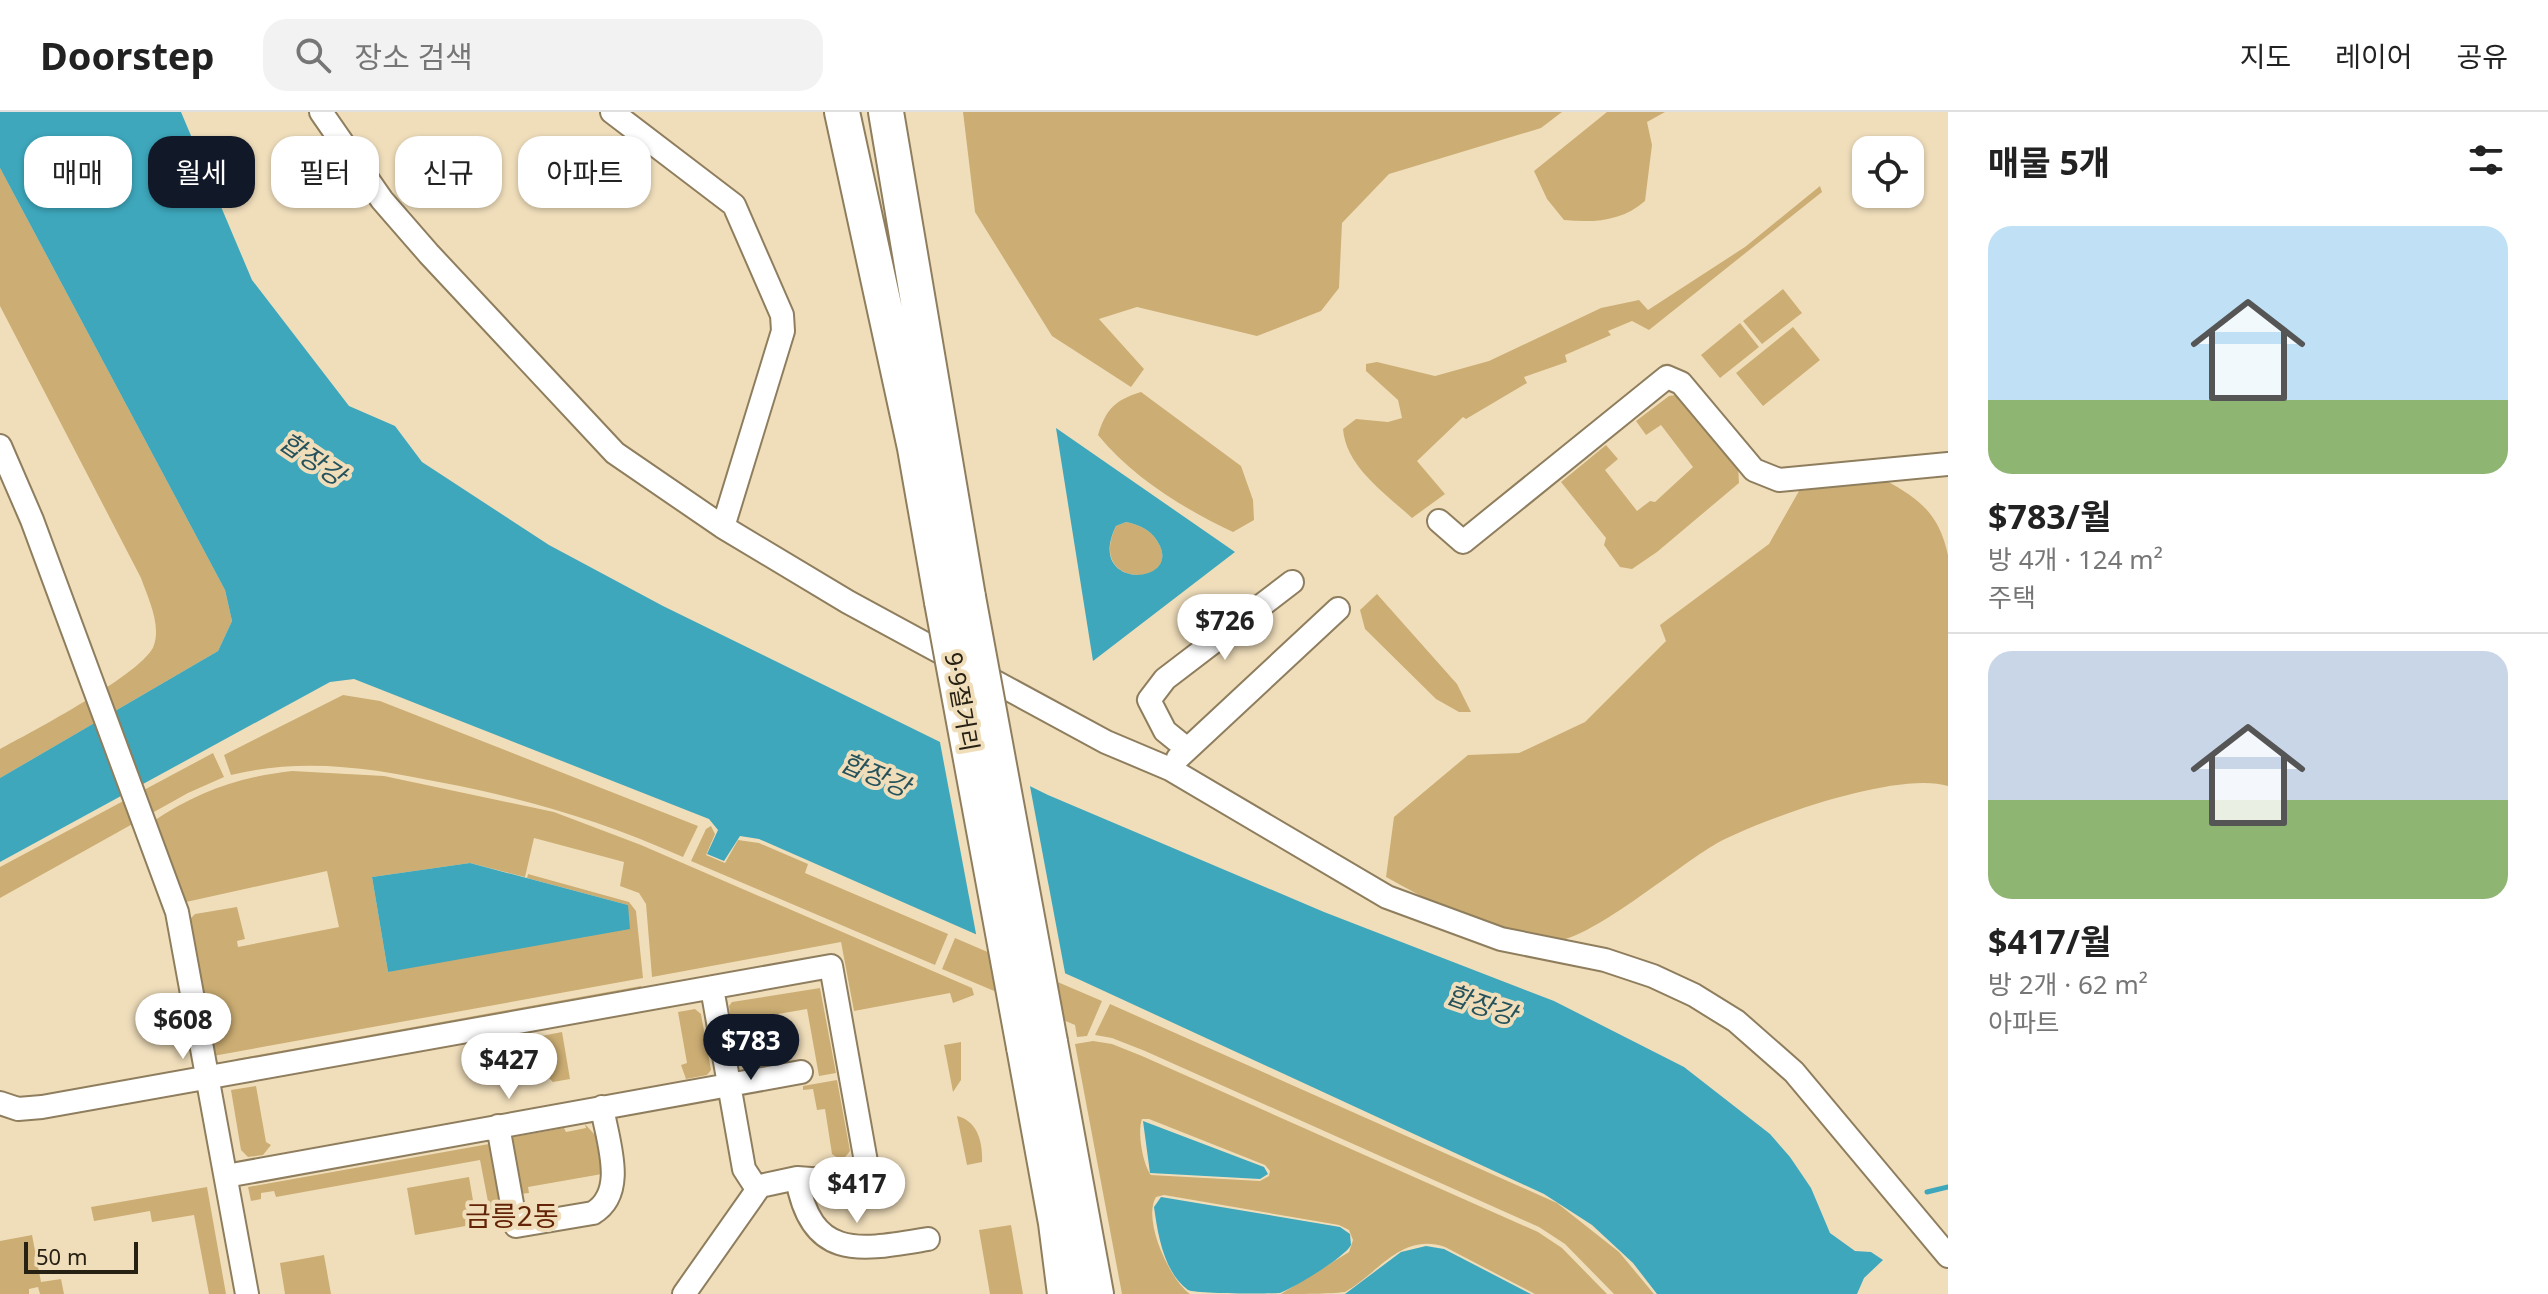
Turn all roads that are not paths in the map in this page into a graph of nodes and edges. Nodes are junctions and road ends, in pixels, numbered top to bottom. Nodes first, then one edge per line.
1 (321, 112) edge
2 (612, 112) edge
3 (842, 112) edge
4 (886, 112) edge
5 (0, 446) edge
6 (1948, 464) edge
7 (1439, 521) dead end
8 (723, 527) junction
9 (1292, 582) dead end
10 (955, 600) junction
11 (1338, 609) dead end
12 (1186, 748) junction
13 (1170, 769) junction
14 (712, 988) junction
15 (1037, 1044) junction
16 (801, 1072) dead end
17 (209, 1076) junction
18 (729, 1085) junction
19 (0, 1103) edge
20 (602, 1107) junction
21 (498, 1126) junction
22 (226, 1176) junction
23 (797, 1178) junction
24 (757, 1189) junction
25 (928, 1239) dead end
26 (1948, 1256) edge
27 (247, 1294) edge
28 (684, 1294) edge
29 (1065, 1294) edge
30 (1096, 1294) edge

1 - 8 street
2 - 8 street
3 - 10 highway, 9·9절거리
4 - 10 highway, 9·9절거리
5 - 17 street
6 - 7 street
8 - 13 street
9 - 12 street
10 - 15 highway, 9·9절거리, bridge
11 - 12 street
12 - 13 street
13 - 26 street
14 - 17 street
14 - 18 street
14 - 23 street
15 - 29 highway, 9·9절거리
15 - 30 highway, 9·9절거리
16 - 18 street
17 - 19 street
17 - 22 street
18 - 20 street
18 - 24 street
20 - 21 street
20 - 21 street
21 - 22 street
22 - 27 street
23 - 24 street
23 - 25 street
24 - 28 street

